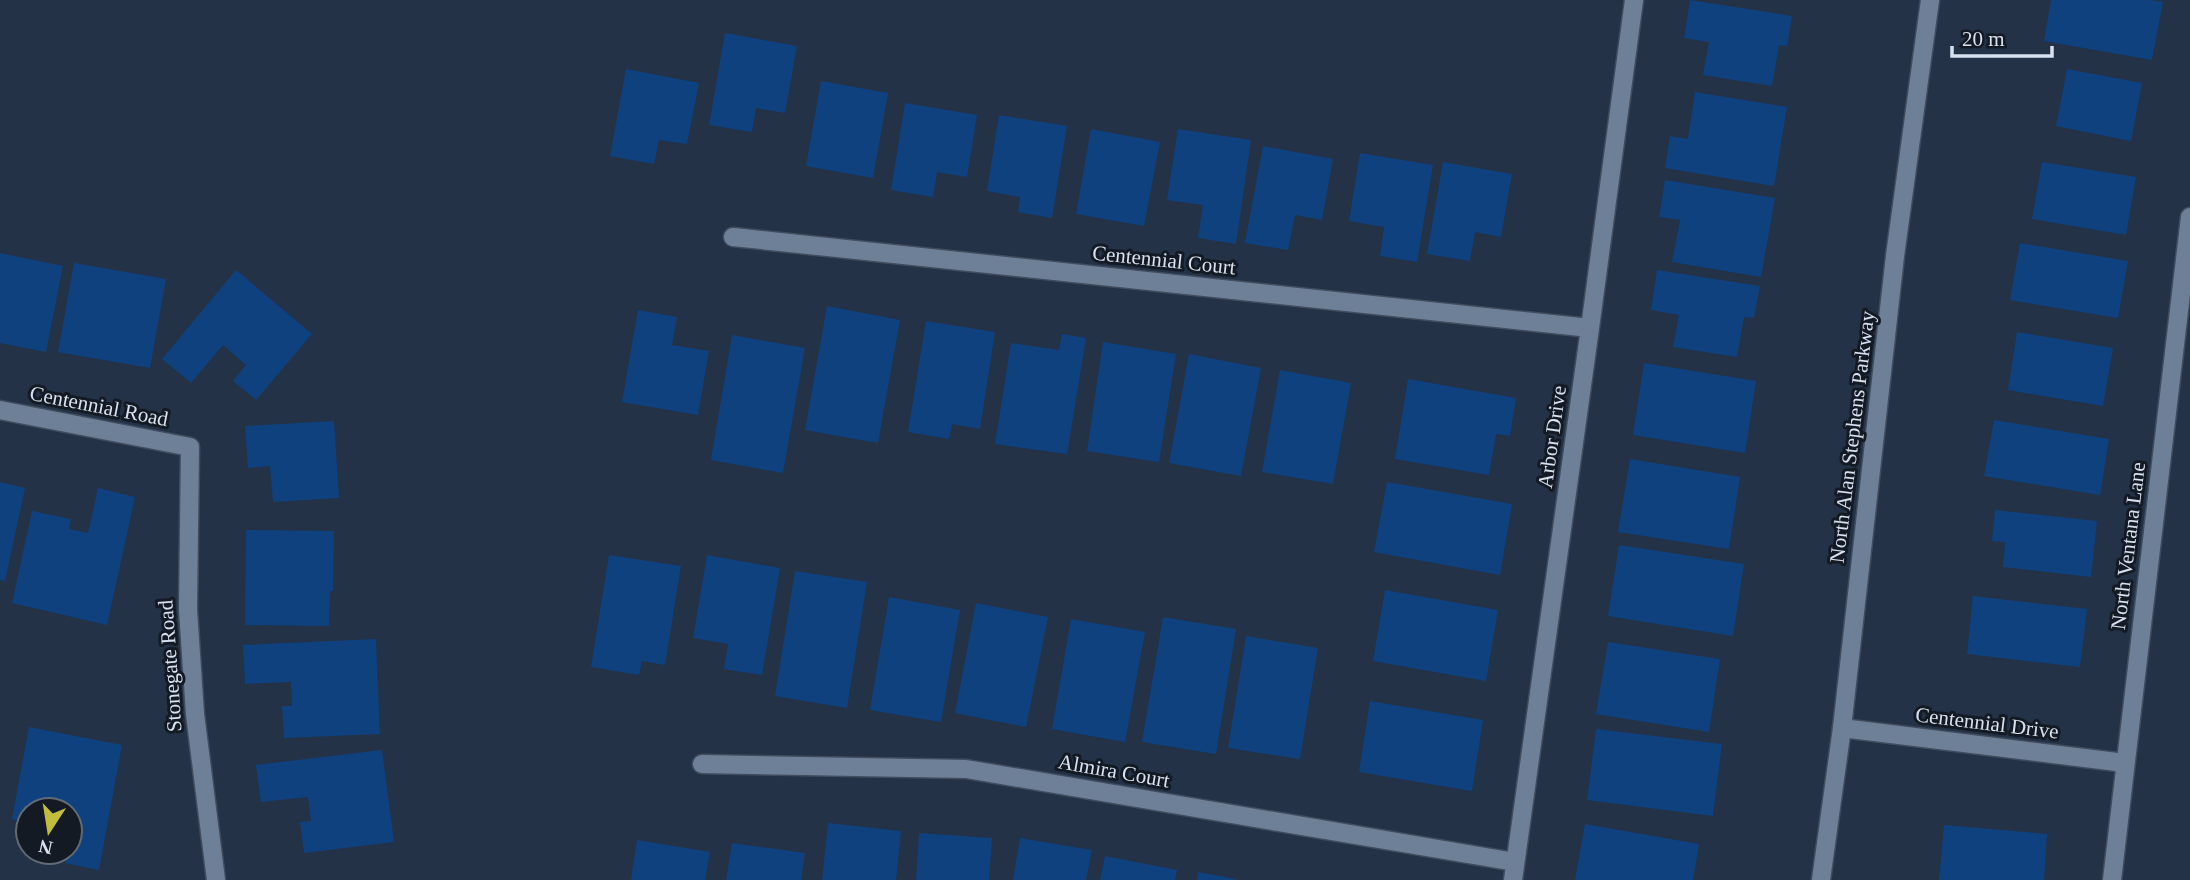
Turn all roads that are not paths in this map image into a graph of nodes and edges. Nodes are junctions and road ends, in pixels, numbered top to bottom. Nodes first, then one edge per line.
1 (1634, 0) edge
2 (1930, 0) edge
3 (2190, 217) edge
4 (733, 237) dead end
5 (1591, 328) junction
6 (0, 410) edge
7 (190, 447) joint
8 (1842, 727) junction
9 (702, 764) dead end
10 (2125, 764) junction
11 (1515, 862) junction
12 (216, 880) edge
13 (1513, 880) edge
14 (1821, 880) edge
15 (2112, 880) edge

1 - 5 street, Arbor Drive
2 - 8 street, North Alan Stephens Parkway
3 - 10 street, North Ventana Lane
4 - 5 street, Centennial Court
5 - 11 street, Arbor Drive
6 - 7 street, Centennial Road
7 - 12 street, Stonegate Road
8 - 10 street, Centennial Drive
8 - 14 street, North Alan Stephens Parkway
9 - 11 street, Almira Court
10 - 15 street, North Ventana Lane
11 - 13 street, Arbor Drive

